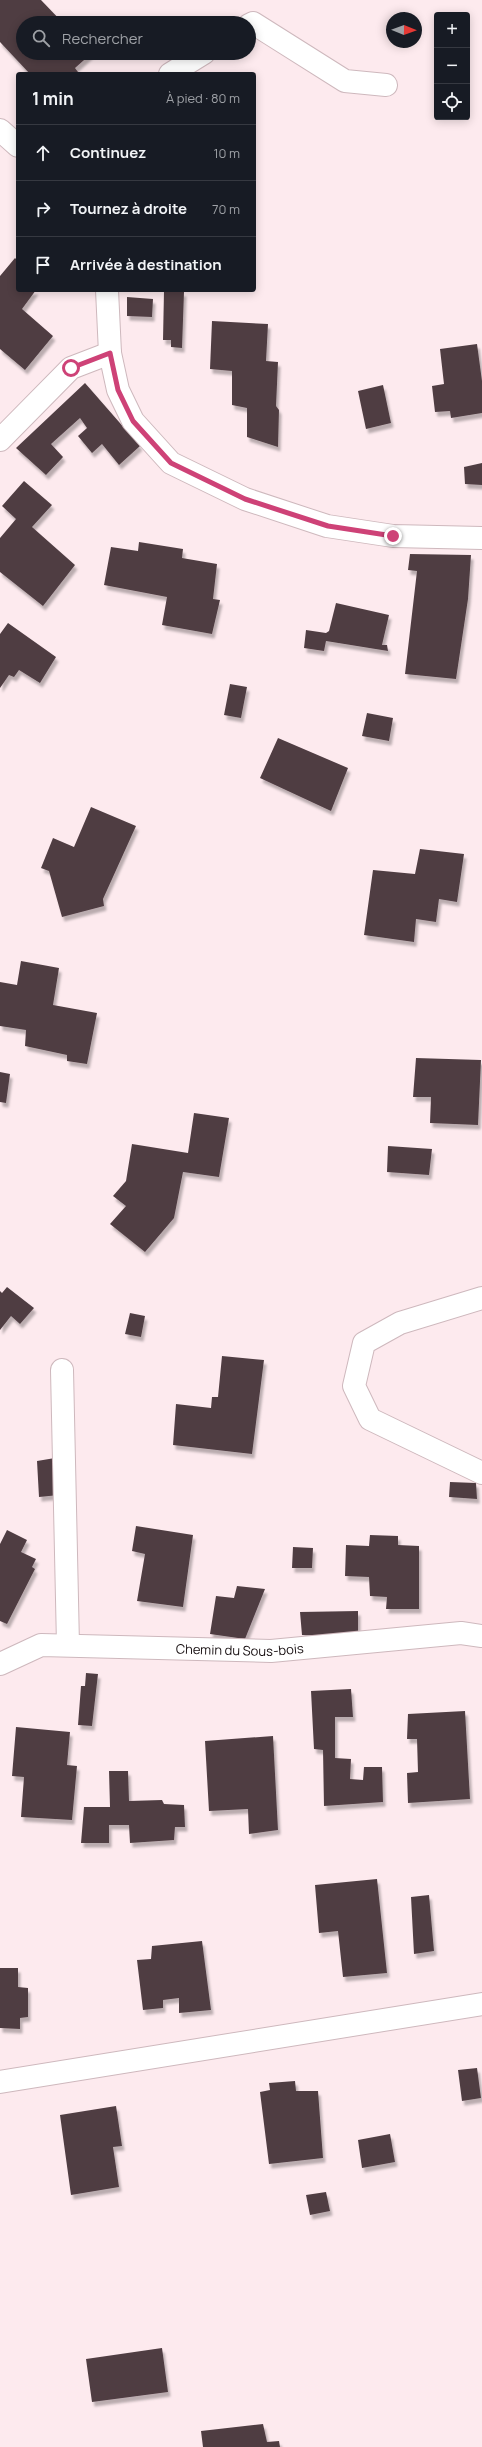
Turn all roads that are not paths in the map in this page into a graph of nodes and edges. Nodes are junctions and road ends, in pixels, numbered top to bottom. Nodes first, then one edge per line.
1 (256, 24) edge
2 (193, 60) edge
3 (173, 72) edge
4 (386, 85) dead end
5 (0, 130) edge
6 (16, 144) edge
7 (107, 292) edge
8 (110, 353) junction
9 (0, 440) edge
10 (482, 538) edge
11 (482, 1298) edge
12 (62, 1370) dead end
13 (482, 1473) edge
14 (482, 1636) edge
15 (68, 1645) junction
16 (0, 1664) edge
17 (482, 2004) edge
18 (0, 2082) edge

1 - 4 street
2 - 3 street
5 - 6 street
7 - 8 street
8 - 9 street
8 - 10 street
11 - 13 street
12 - 15 street
14 - 15 street, Chemin du Sous-bois
15 - 16 street, Chemin du Sous-bois
17 - 18 street

